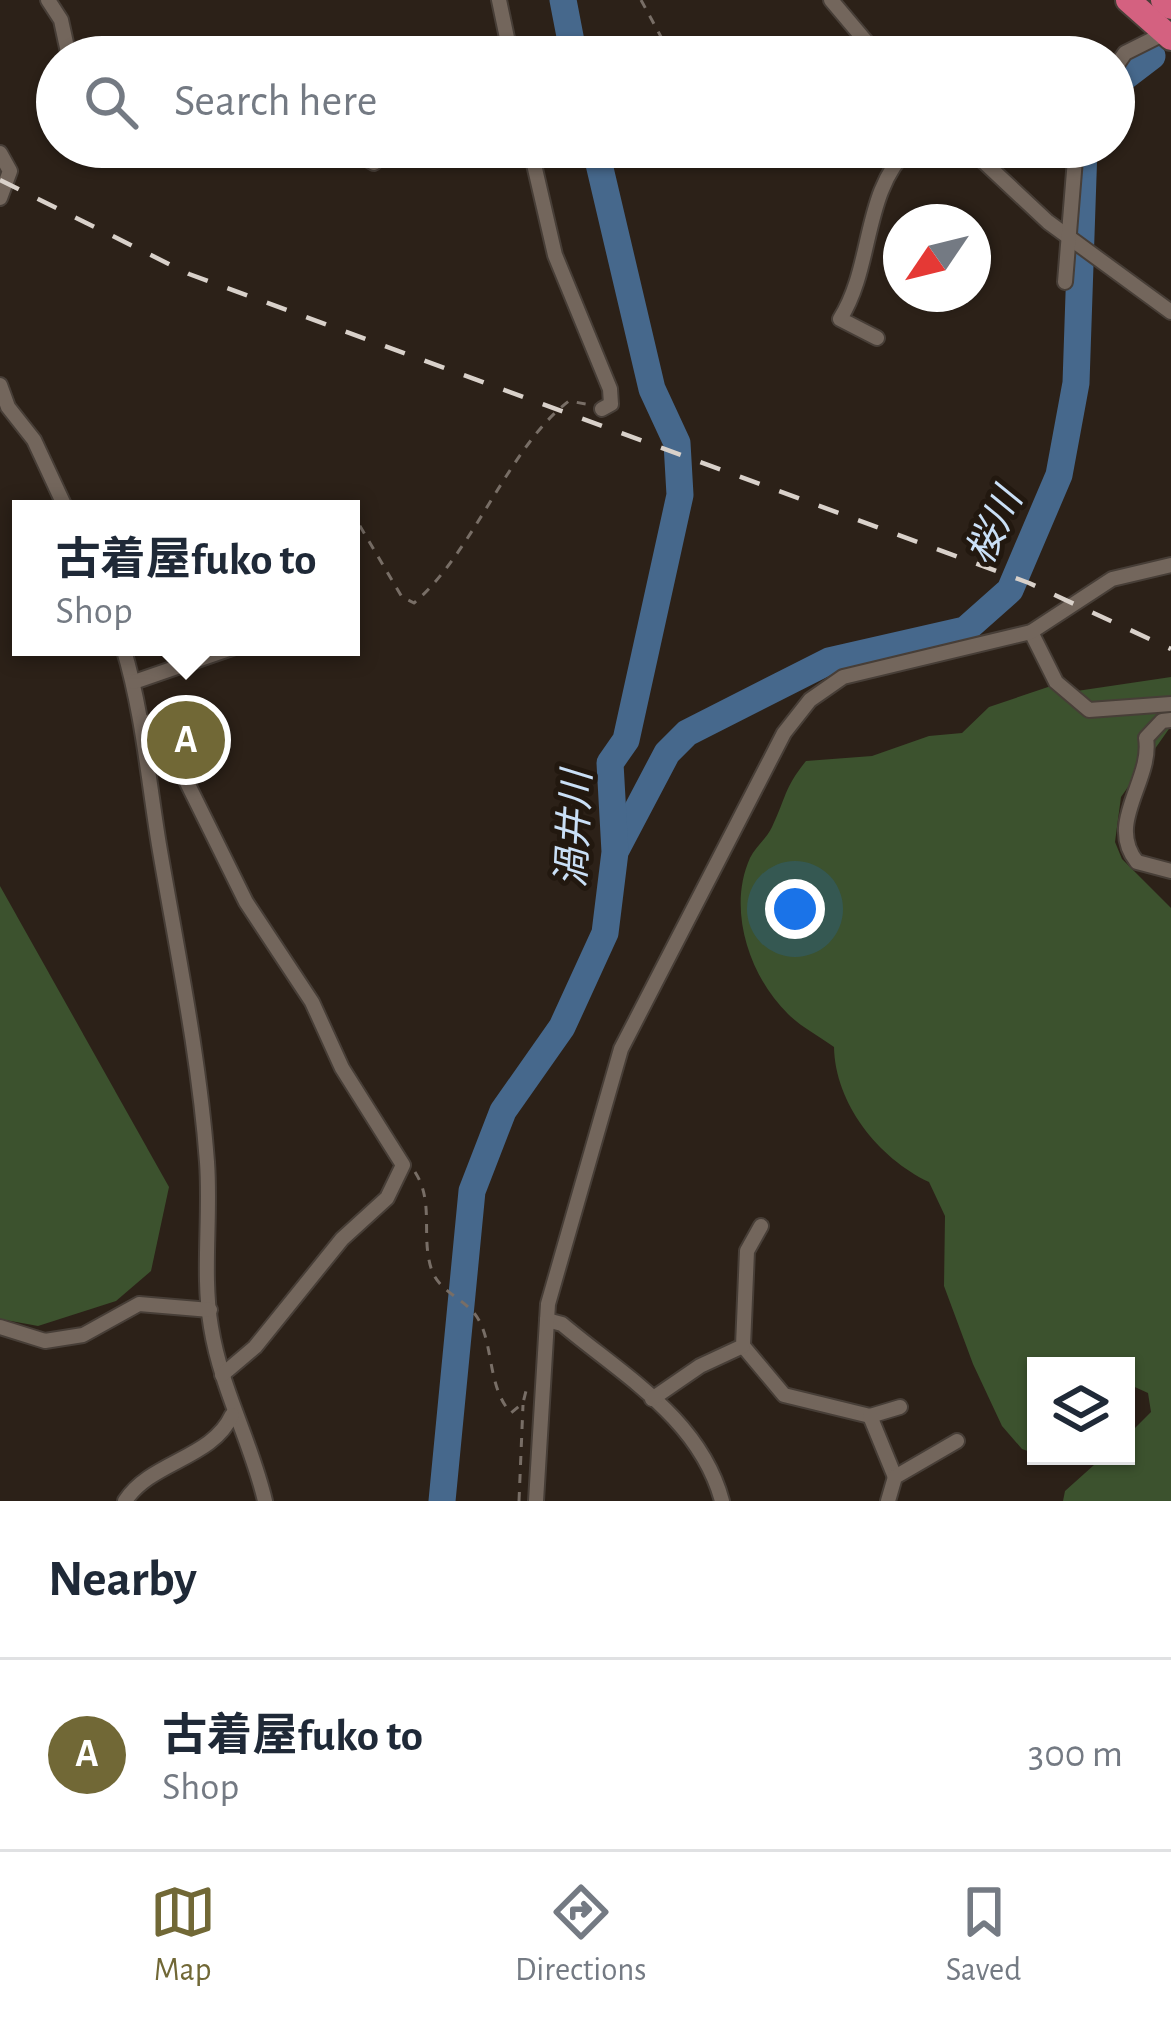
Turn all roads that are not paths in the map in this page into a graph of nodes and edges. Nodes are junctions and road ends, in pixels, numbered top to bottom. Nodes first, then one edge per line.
1 (48, 0) edge
2 (499, 0) edge
3 (831, 0) edge
4 (1128, 0) edge
5 (1163, 0) edge
6 (1171, 7) edge
7 (1169, 34) edge
8 (65, 36) edge
9 (507, 36) edge
10 (861, 36) edge
11 (1135, 48) edge
12 (0, 153) edge
13 (535, 168) edge
14 (895, 168) edge
15 (991, 168) edge
16 (1074, 168) edge
17 (0, 198) edge
18 (1069, 238) junction
19 (1065, 282) dead end
20 (1171, 312) edge
21 (877, 338) dead end
22 (0, 385) edge
23 (602, 409) road end
24 (62, 500) edge
25 (1171, 566) edge
26 (1031, 632) junction
27 (126, 656) edge
28 (209, 656) edge
29 (134, 682) junction
30 (1171, 704) edge
31 (143, 721) junction
32 (1171, 721) edge
33 (1171, 871) edge
34 (761, 1226) dead end
35 (210, 1310) junction
36 (547, 1320) junction
37 (0, 1327) edge
38 (742, 1346) junction
39 (222, 1375) junction
40 (652, 1399) junction
41 (900, 1407) dead end
42 (232, 1415) junction
43 (870, 1416) junction
44 (957, 1441) dead end
45 (895, 1477) junction
46 (125, 1501) edge
47 (265, 1501) edge
48 (536, 1501) edge
49 (722, 1501) edge
50 (888, 1501) edge

1 - 8 street
2 - 9 street
3 - 10 street
4 - 7 highway
5 - 6 highway
7 - 11 street
12 - 17 street
13 - 23 street
14 - 21 street
15 - 18 street
16 - 18 street
18 - 19 street
18 - 20 street
22 - 24 street
25 - 26 street
26 - 30 street
26 - 36 street
27 - 29 street
28 - 29 street
29 - 31 street
31 - 35 street
31 - 39 street
32 - 33 street
34 - 38 street
35 - 37 street
35 - 39 street
36 - 40 street
36 - 48 street
38 - 40 street
38 - 43 street
39 - 42 street
40 - 49 street
41 - 43 street
42 - 46 street
42 - 47 street
43 - 45 street
44 - 45 street
45 - 50 street

